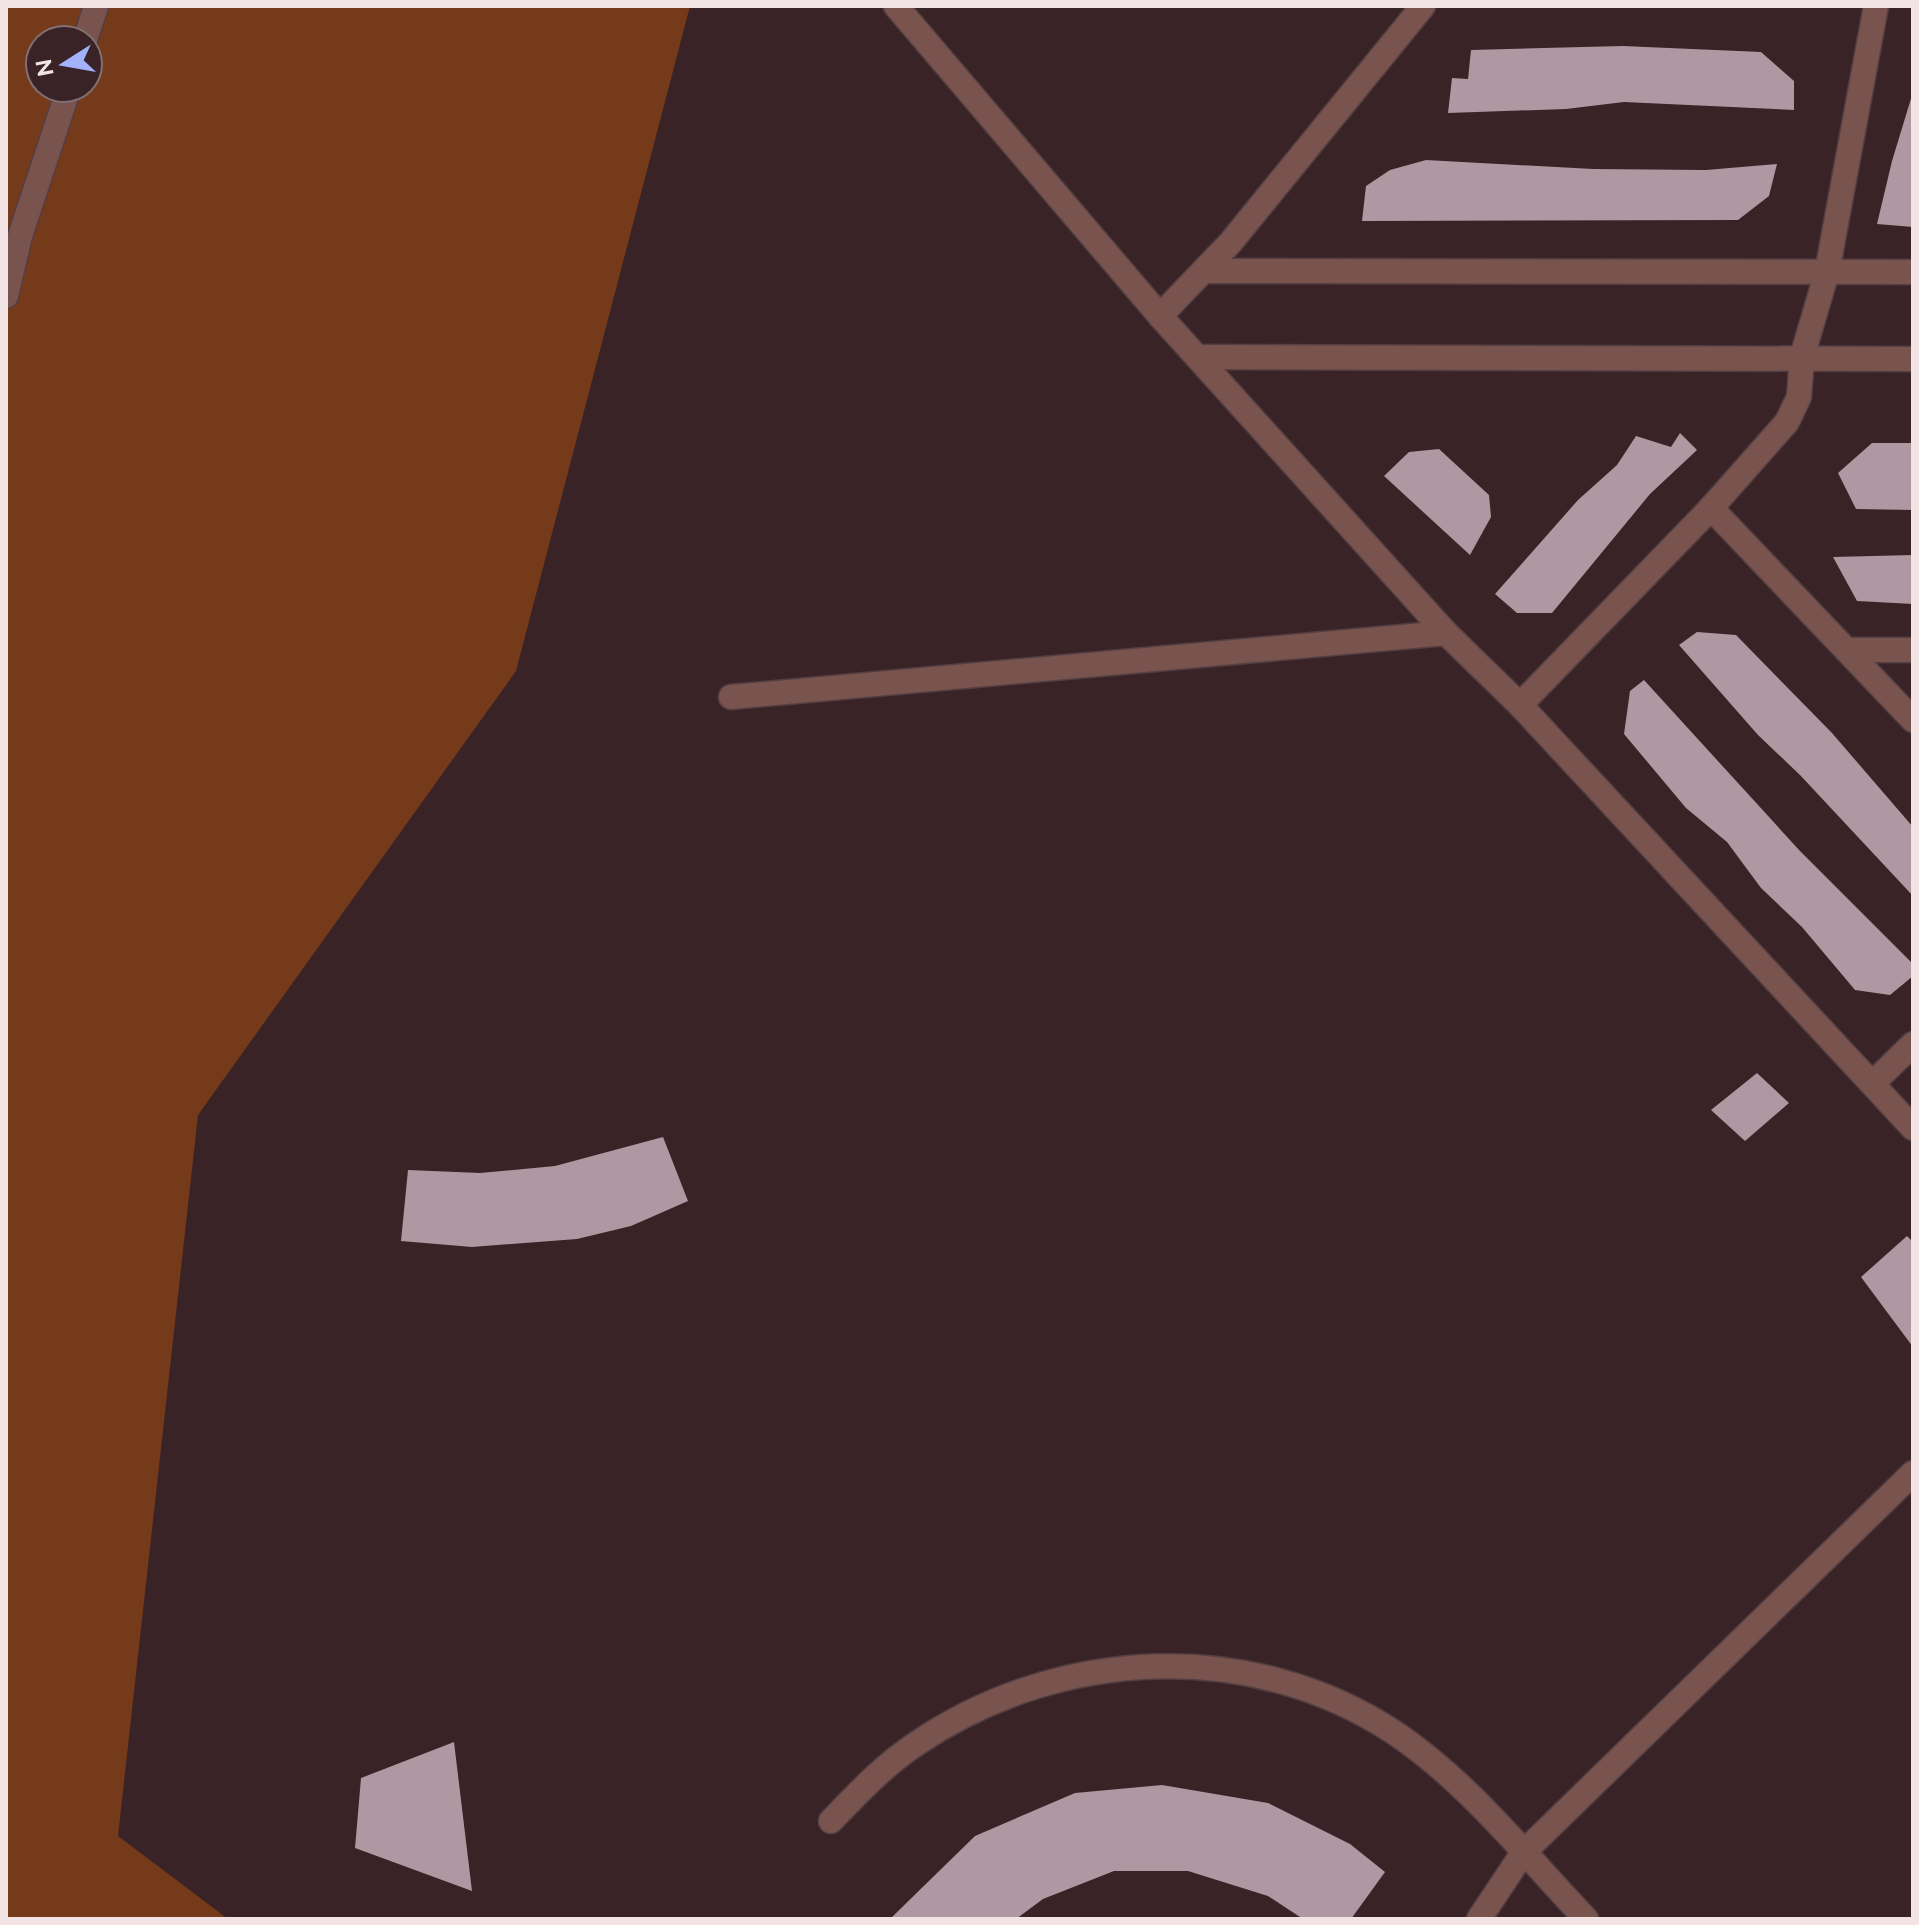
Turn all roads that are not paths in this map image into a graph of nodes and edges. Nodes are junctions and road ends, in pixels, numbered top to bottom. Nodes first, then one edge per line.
1 (896, 6) edge
2 (1423, 6) edge
3 (1876, 6) edge
4 (63, 104) edge
5 (13, 236) edge
6 (1206, 271) junction
7 (1827, 272) junction
8 (1913, 272) edge
9 (6, 296) edge
10 (1160, 316) junction
11 (1199, 357) junction
12 (1802, 357) junction
13 (1913, 359) edge
14 (1711, 508) junction
15 (1446, 633) junction
16 (1847, 650) junction
17 (1913, 650) edge
18 (731, 697) dead end
19 (1520, 705) junction
20 (1913, 720) edge
21 (1913, 1044) edge
22 (1874, 1082) junction
23 (1913, 1128) edge
24 (1913, 1473) edge
25 (831, 1821) dead end
26 (1523, 1853) junction
27 (1479, 1919) edge
28 (1586, 1919) edge

1 - 10 street
2 - 6 street
3 - 7 street
4 - 5 street
5 - 9 street
6 - 7 street
6 - 10 street
7 - 8 street
7 - 12 street
10 - 11 street
11 - 12 street
11 - 15 street
12 - 13 street
12 - 14 street
14 - 16 street
14 - 19 street
15 - 18 street
15 - 19 street
16 - 17 street
16 - 20 street
19 - 22 street
21 - 22 street
22 - 23 street
24 - 26 street
25 - 26 street
26 - 27 street
26 - 28 street

